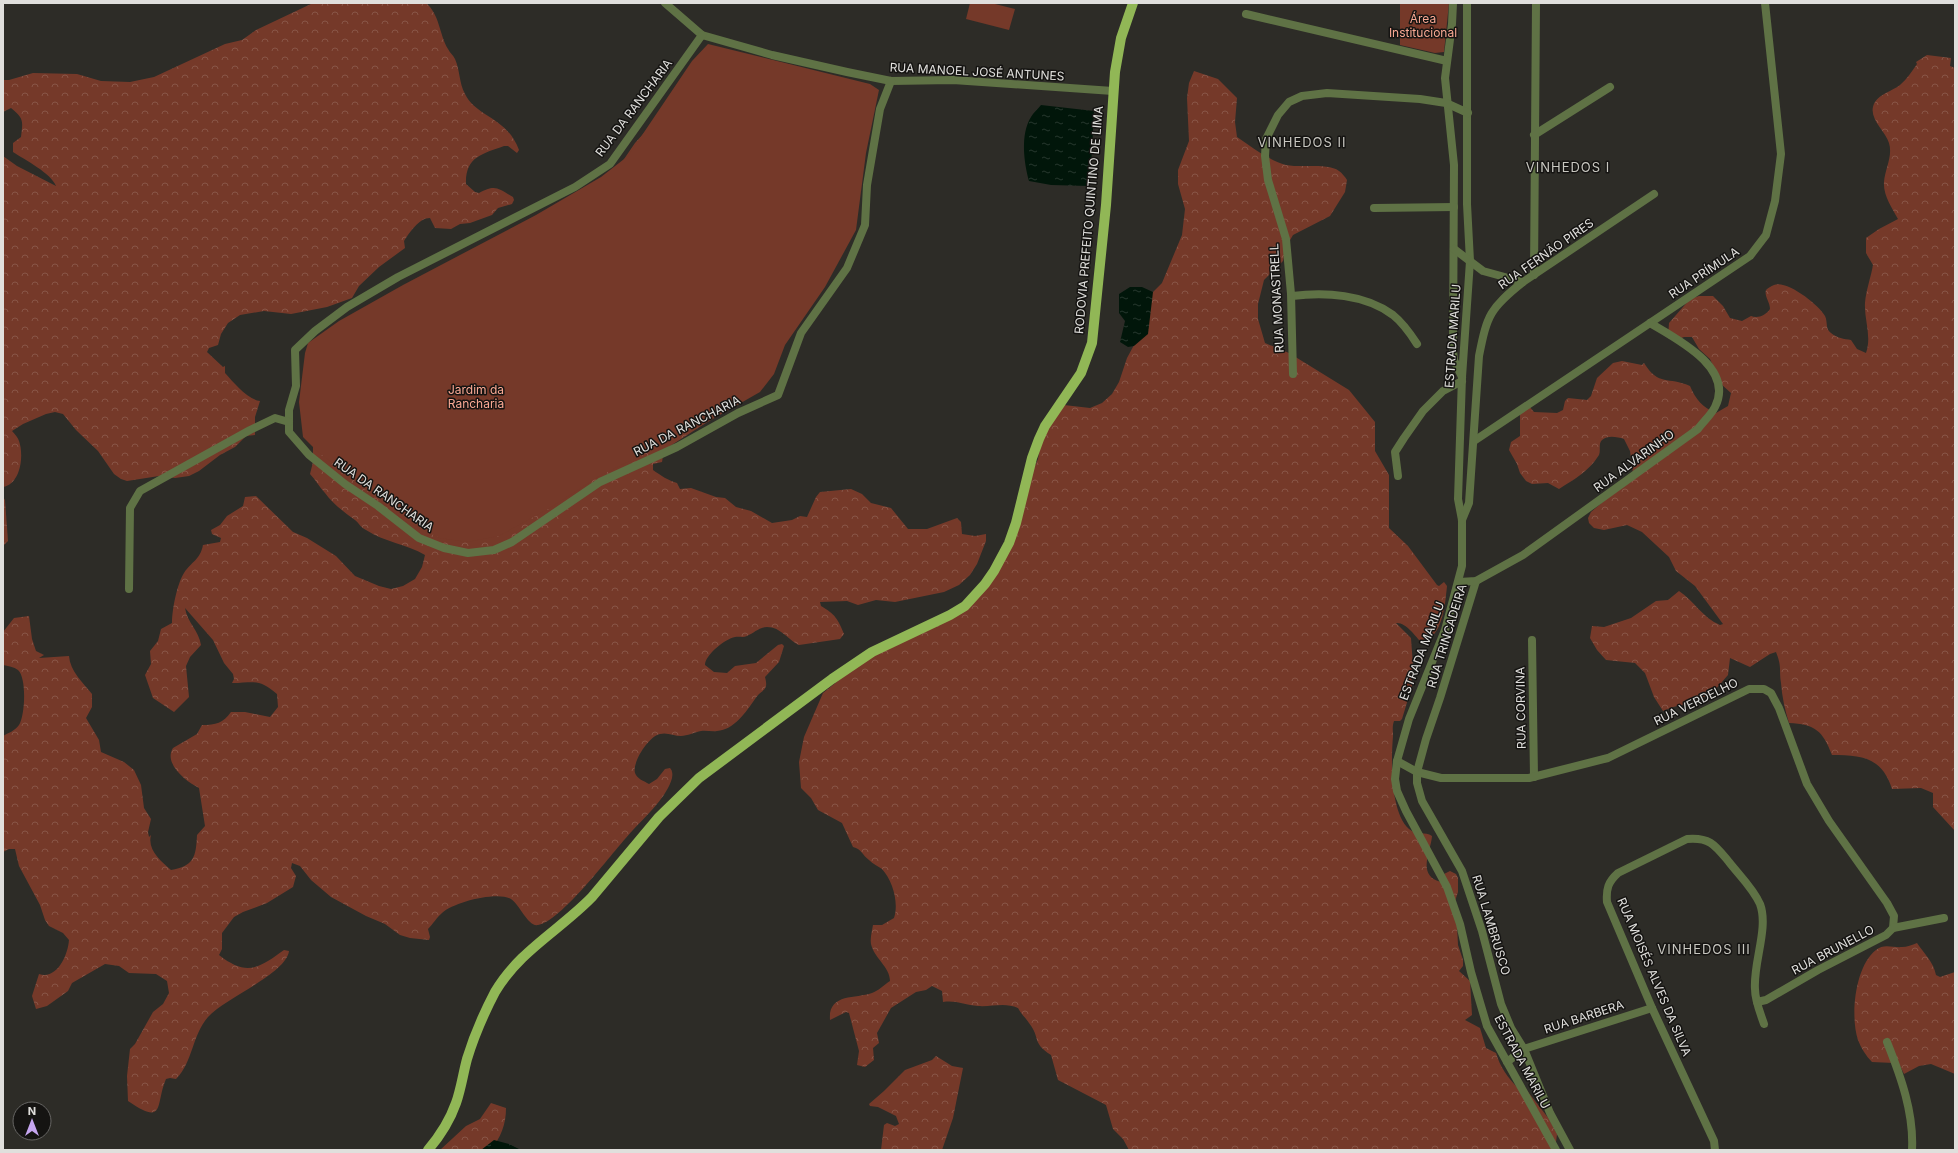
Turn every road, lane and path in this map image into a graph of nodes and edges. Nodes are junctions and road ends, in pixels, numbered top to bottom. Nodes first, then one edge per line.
1 (665, 3) edge
2 (1133, 3) edge
3 (1453, 3) edge
4 (1467, 3) edge
5 (1536, 3) edge
6 (1765, 3) edge
7 (1246, 14) dead end
8 (702, 35) junction
9 (1447, 61) junction
10 (891, 81) junction
11 (1610, 86) dead end
12 (1113, 91) junction
13 (1446, 103) junction
14 (1468, 113) junction
15 (1534, 135) junction
16 (1654, 194) dead end
17 (1454, 207) junction
18 (1374, 208) dead end
19 (1454, 249) junction
20 (1470, 261) junction
21 (1534, 275) junction
22 (1523, 282) junction
23 (1292, 296) junction
24 (1650, 323) junction
25 (1417, 344) dead end
26 (1293, 374) dead end
27 (1462, 379) junction
28 (289, 422) junction
29 (1474, 441) junction
30 (1398, 476) dead end
31 (1462, 520) junction
32 (1476, 581) junction
33 (1460, 582) junction
34 (129, 588) dead end
35 (1532, 640) dead end
36 (1440, 698) joint
37 (1397, 761) junction
38 (1417, 772) junction
39 (1534, 777) junction
40 (1944, 918) dead end
41 (1892, 928) junction
42 (1757, 1002) junction
43 (1652, 1008) junction
44 (1764, 1024) dead end
45 (1887, 1042) dead end
46 (1524, 1049) junction
47 (1507, 1062) junction
48 (428, 1150) edge
49 (1556, 1150) edge
50 (1570, 1150) edge
51 (1715, 1150) edge
52 (1912, 1150) edge

1 - 8 street, RUA MANOEL JOSÉ ANTUNES
2 - 12 main road, RODOVIA PREFEITO QUINTINO DE LIMA
3 - 9 street
4 - 14 street, ESTRADA MARILU
5 - 15 street
6 - 24 street, RUA PRÍMULA
7 - 9 street
8 - 10 street, RUA MANOEL JOSÉ ANTUNES
8 - 28 street, RUA DA RANCHARIA
9 - 13 street
10 - 12 street, RUA MANOEL JOSÉ ANTUNES
10 - 28 street, RUA DA RANCHARIA
11 - 15 street
12 - 48 main road, RODOVIA PREFEITO QUINTINO DE LIMA
13 - 14 street, RUA MONASTRELL
13 - 17 street
13 - 23 street, RUA MONASTRELL
14 - 20 street, ESTRADA MARILU
15 - 21 street
16 - 21 street, RUA FERNÃO PIRES
17 - 18 street
17 - 19 street
19 - 20 street
19 - 27 street
20 - 22 street
20 - 27 street, ESTRADA MARILU
21 - 22 street, RUA FERNÃO PIRES
22 - 29 street, RUA FERNÃO PIRES
23 - 25 street
23 - 26 street, RUA MONASTRELL
24 - 29 street, RUA PRÍMULA
24 - 32 street, RUA ALVARINHO
27 - 30 street
27 - 31 street, ESTRADA MARILU
28 - 34 street
29 - 31 street, RUA FERNÃO PIRES
31 - 33 street, ESTRADA MARILU
32 - 33 street, RUA ALVARINHO
32 - 36 street, RUA TRINCADEIRA
33 - 37 street, ESTRADA MARILU
35 - 39 street, RUA CORVINA
36 - 38 street, RUA LAMBRUSCO
37 - 38 street, RUA VERDELHO
37 - 47 street, ESTRADA MARILU
38 - 39 street, RUA VERDELHO
38 - 46 street, RUA LAMBRUSCO
39 - 41 street, RUA VERDELHO
40 - 41 street, RUA BRUNELLO
41 - 42 street, RUA BRUNELLO
42 - 43 street, RUA MOISÉS ALVES DA SILVA
42 - 44 street, RUA MOISÉS ALVES DA SILVA
43 - 46 street, RUA BARBERA
43 - 51 street, RUA MOISÉS ALVES DA SILVA
45 - 52 street
46 - 47 street, RUA BARBERA
46 - 50 street, RUA LAMBRUSCO
47 - 49 street, ESTRADA MARILU

